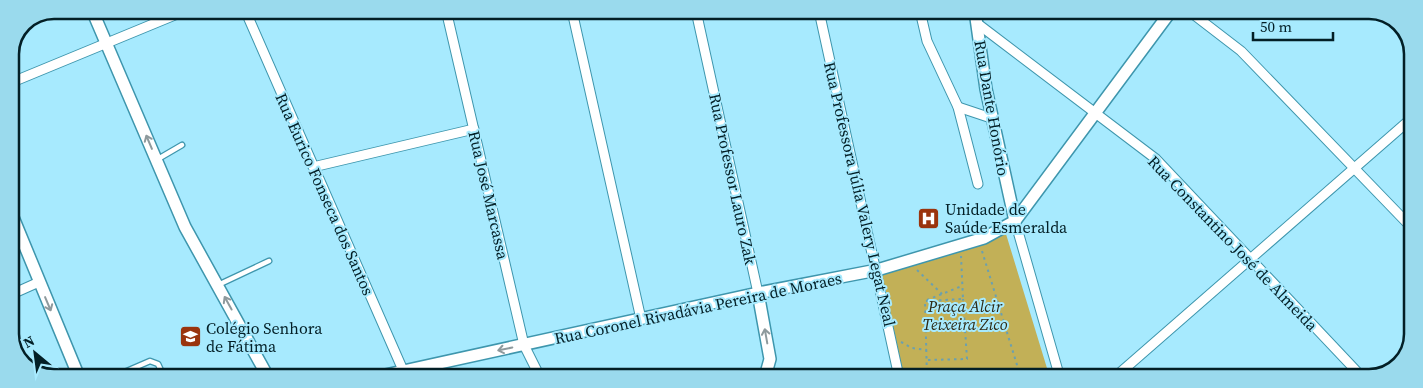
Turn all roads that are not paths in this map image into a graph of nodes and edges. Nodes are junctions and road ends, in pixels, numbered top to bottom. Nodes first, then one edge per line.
1 (96, 19) edge
2 (165, 19) edge
3 (249, 19) edge
4 (449, 19) edge
5 (574, 19) edge
6 (698, 19) edge
7 (821, 19) edge
8 (922, 19) edge
9 (977, 19) edge
10 (1165, 19) edge
11 (1199, 19) edge
12 (978, 24) junction
13 (106, 43) junction
14 (19, 79) edge
15 (958, 107) junction
16 (1094, 114) junction
17 (988, 117) junction
18 (1404, 125) edge
19 (474, 129) junction
20 (182, 145) dead end
21 (156, 160) junction
22 (313, 167) junction
23 (1355, 167) junction
24 (978, 184) dead end
25 (1404, 219) edge
26 (1015, 221) junction
27 (19, 232) edge
28 (1251, 259) junction
29 (269, 261) dead end
30 (877, 270) junction
31 (39, 282) junction
32 (218, 285) junction
33 (19, 291) edge
34 (758, 293) junction
35 (640, 319) junction
36 (524, 345) junction
37 (76, 369) edge
38 (132, 369) edge
39 (160, 369) edge
40 (264, 369) edge
41 (402, 369) edge
42 (425, 369) edge
43 (536, 369) edge
44 (767, 369) edge
45 (898, 369) edge
46 (1057, 369) edge
47 (1124, 369) edge
48 (1355, 369) edge

1 - 13 street
2 - 13 street
3 - 22 street, Rua Eurico Fonseca dos Santos
4 - 19 street, Rua José Marcassa
5 - 35 street
6 - 34 street, Rua Professor Lauro Zak
7 - 30 street, Rua Professora Júlia Valery Legat Neal
8 - 15 street
9 - 12 street, Rua Dante Honório
10 - 16 street
11 - 23 street
12 - 16 street, Rua Constantino José de Almeida
12 - 17 street, Rua Dante Honório
13 - 14 street
21 -> 13 street
15 - 17 street
15 - 24 street
16 - 26 street
16 - 28 street, Rua Constantino José de Almeida
17 - 26 street, Rua Dante Honório
18 - 23 street
19 - 22 street
19 - 36 street, Rua José Marcassa
20 - 21 lane
21 - 32 street
22 - 41 street, Rua Eurico Fonseca dos Santos
23 - 25 street
23 - 28 street
26 - 30 street, Rua Coronel Rivadávia Pereira de Moraes
26 - 46 street, Rua Dante Honório
27 - 31 street
28 - 47 street
28 - 48 street, Rua Constantino José de Almeida
29 - 32 lane
30 - 34 street, Rua Coronel Rivadávia Pereira de Moraes
30 - 45 street, Rua Professora Júlia Valery Legat Neal
31 - 33 street
31 -> 37 street
40 -> 32 street
34 - 35 street, Rua Coronel Rivadávia Pereira de Moraes
44 -> 34 street, Rua Professor Lauro Zak
35 - 36 street, Rua Coronel Rivadávia Pereira de Moraes
36 -> 42 street, Rua Coronel Rivadávia Pereira de Moraes
36 - 43 street, Rua José Marcassa
38 - 39 lane

